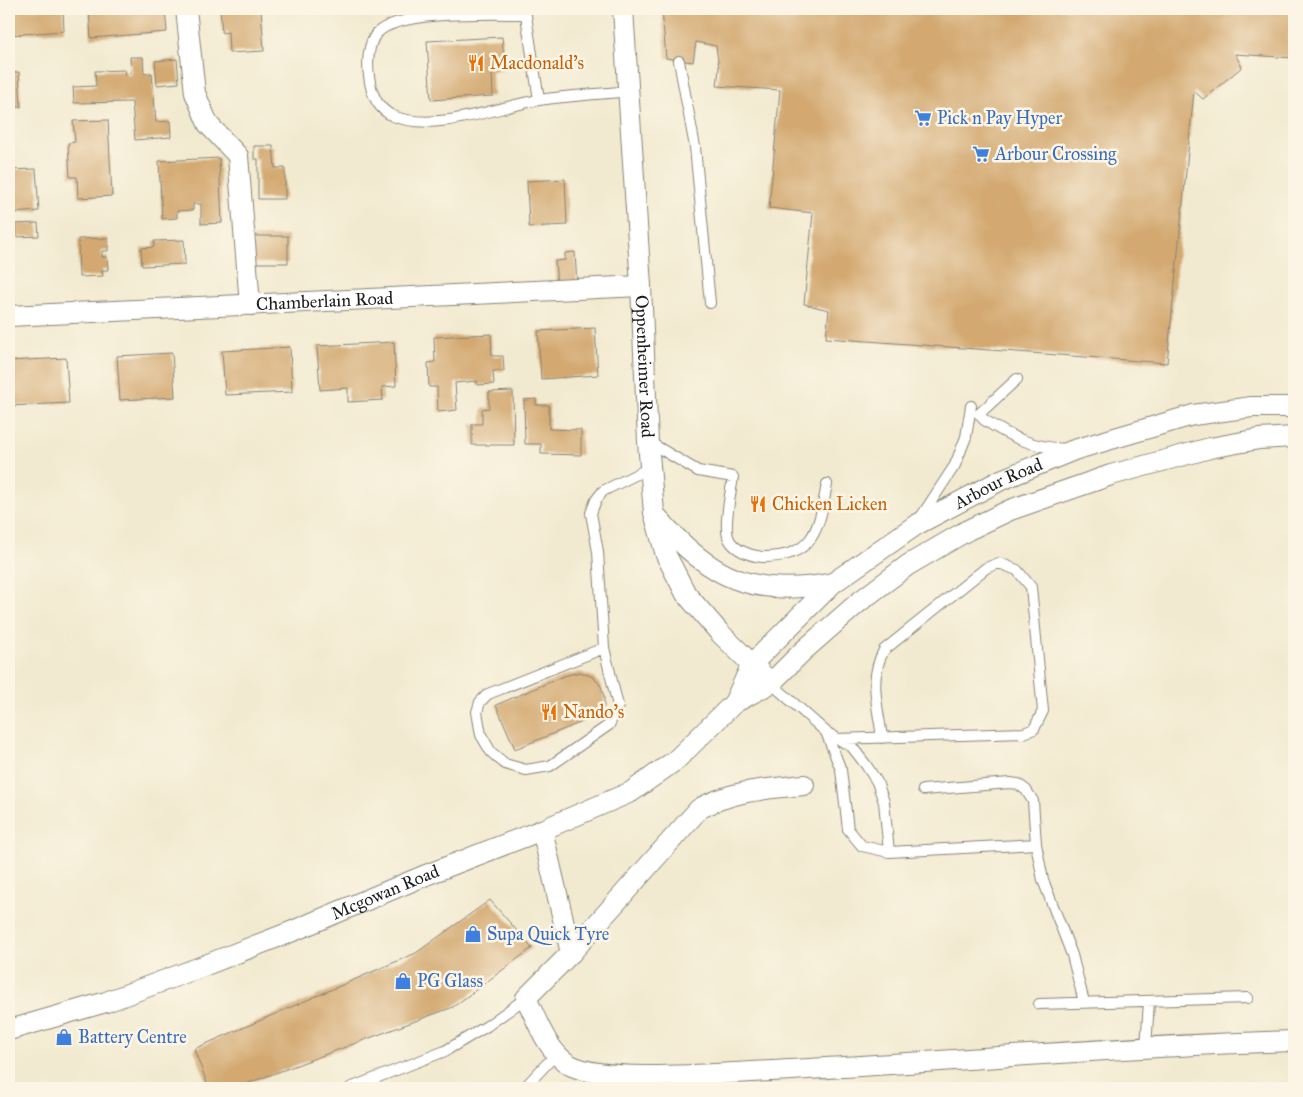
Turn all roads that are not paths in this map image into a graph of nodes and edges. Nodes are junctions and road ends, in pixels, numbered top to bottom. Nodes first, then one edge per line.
1 (186, 9) edge
2 (623, 9) edge
3 (525, 11) edge
4 (447, 12) edge
5 (679, 61) dead end
6 (630, 92) junction
7 (538, 100) junction
8 (641, 286) junction
9 (710, 303) dead end
10 (250, 305) junction
11 (9, 316) edge
12 (1017, 378) dead end
13 (971, 406) dead end
14 (1294, 407) edge
15 (1294, 437) edge
16 (648, 442) junction
17 (1074, 450) junction
18 (651, 467) junction
19 (827, 484) dead end
20 (654, 513) junction
21 (916, 525) junction
22 (833, 583) junction
23 (604, 648) junction
24 (752, 664) junction
25 (770, 683) junction
26 (734, 703) junction
27 (826, 732) junction
28 (882, 738) junction
29 (838, 739) junction
30 (804, 785) dead end
31 (923, 790) dead end
32 (542, 830) junction
33 (1036, 844) junction
34 (889, 852) junction
35 (571, 953) junction
36 (526, 998) junction
37 (1248, 998) dead end
38 (1149, 1001) junction
39 (1084, 1002) junction
40 (1039, 1004) dead end
41 (9, 1030) edge
42 (1294, 1041) edge
43 (1146, 1048) junction
44 (556, 1054) junction
45 (350, 1088) edge
46 (524, 1088) edge

1 - 10 street
2 - 6 street, Oppenheimer Road
3 - 4 lane
3 - 7 lane
4 - 7 lane
5 - 9 lane
6 - 7 lane
6 - 8 street, Oppenheimer Road
8 - 10 street, Chamberlain Road
8 - 16 street, Oppenheimer Road
10 - 11 street, Chamberlain Road
12 - 17 lane
13 - 21 lane
14 - 17 street, Arbour Road
15 - 25 street, Arbour Road
16 - 18 street, Oppenheimer Road
16 - 19 lane
17 - 21 street, Arbour Road
18 - 20 street, Oppenheimer Road
18 - 23 lane
20 - 22 street
20 - 24 street, Oppenheimer Road
21 - 22 street, Arbour Road
22 - 24 street, Arbour Road
23 - 23 lane
24 - 25 street, Oppenheimer Road
24 - 26 street, Mcgowan Road
25 - 26 street, Mcgowan Road
25 - 27 lane
26 - 32 street, Mcgowan Road
27 - 29 lane
27 - 34 lane
28 - 28 lane
28 - 29 lane
29 - 34 lane
30 - 35 street
31 - 33 lane
32 - 35 street
32 - 41 street, Mcgowan Road
33 - 34 lane
33 - 39 lane
35 - 36 street
36 - 44 street
36 - 45 lane
37 - 38 lane
38 - 39 lane
38 - 43 lane
39 - 40 lane
42 - 43 street
43 - 44 street
44 - 46 lane

